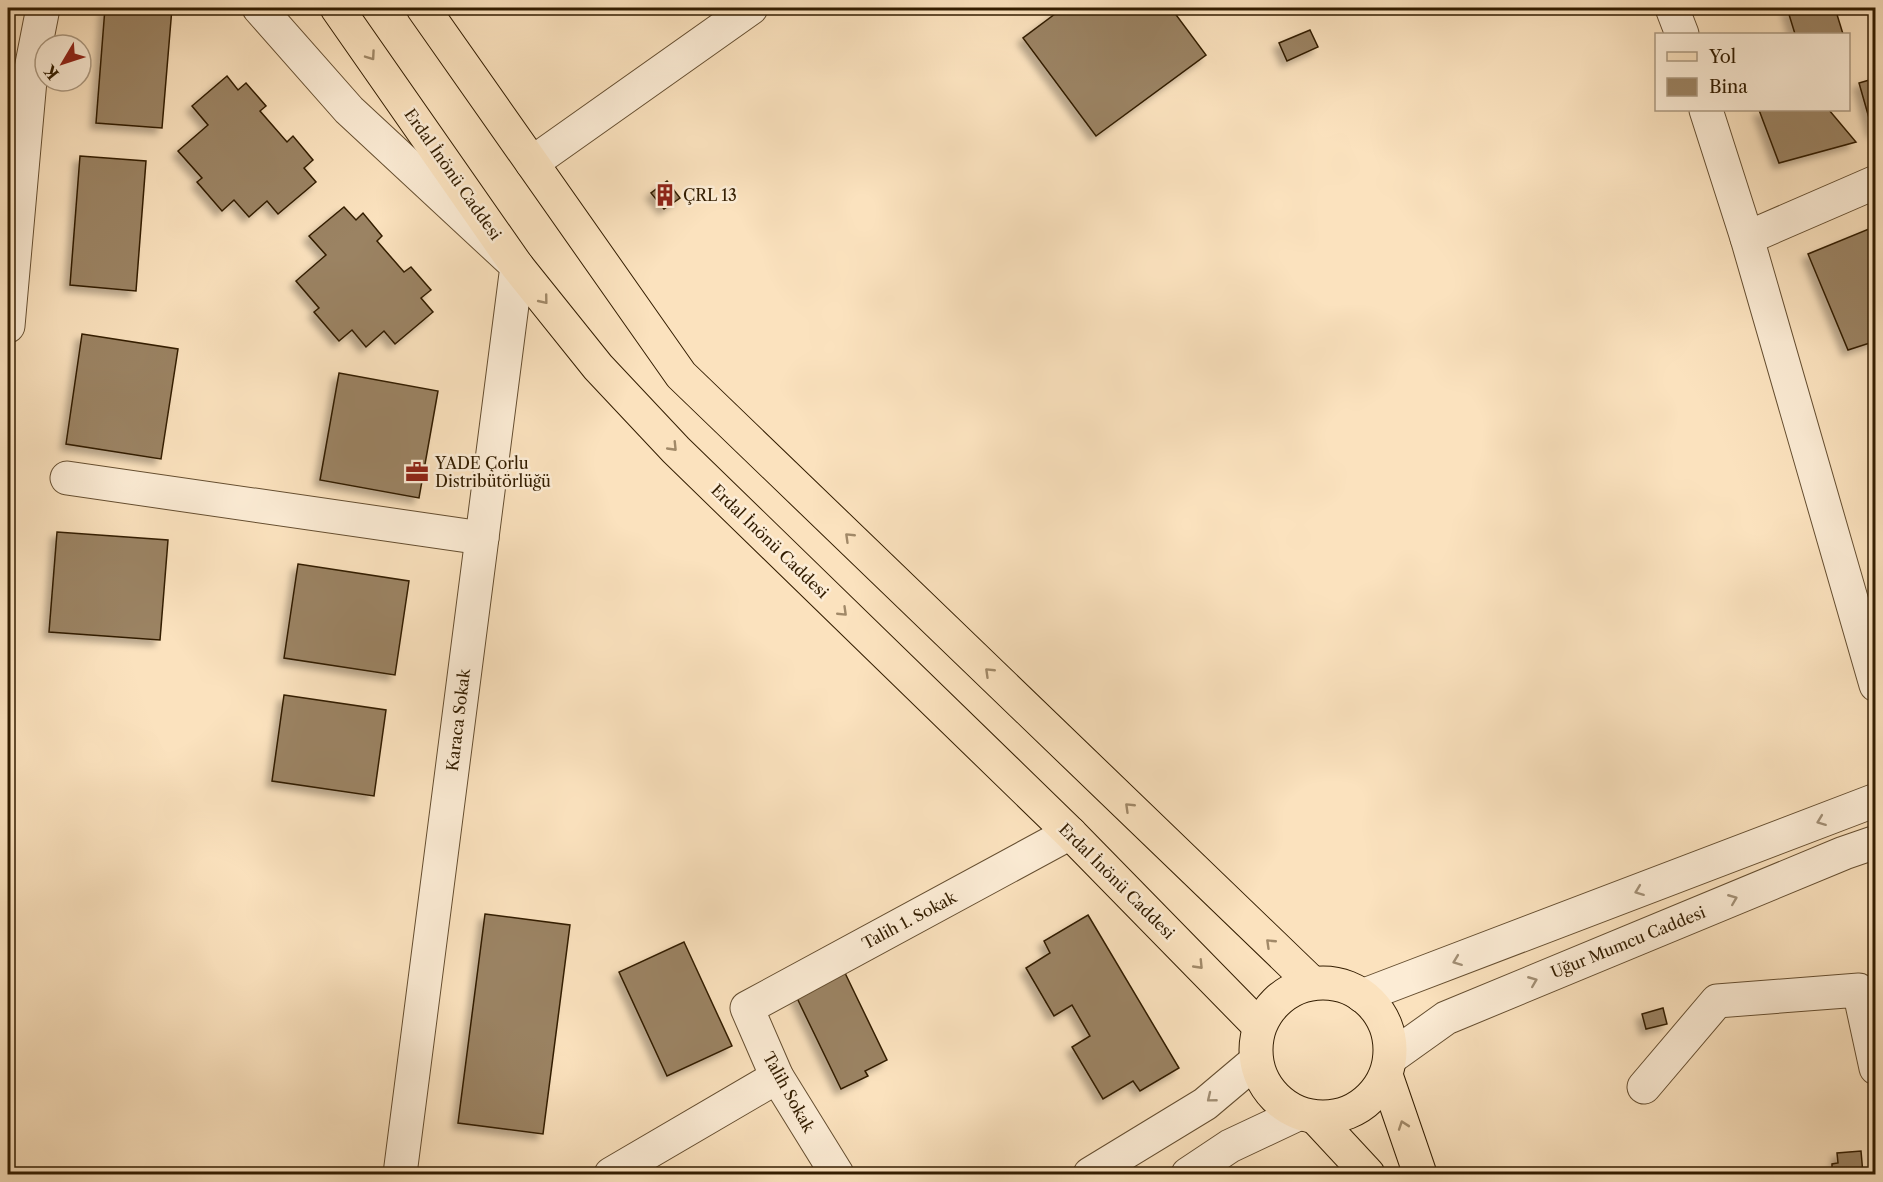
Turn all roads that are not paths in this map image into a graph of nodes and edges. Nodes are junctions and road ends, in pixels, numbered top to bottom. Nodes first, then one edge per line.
1 (43, 8) edge
2 (259, 8) edge
3 (337, 8) edge
4 (423, 8) edge
5 (751, 8) edge
6 (1706, 111) edge
7 (532, 163) junction
8 (1875, 182) edge
9 (1747, 238) junction
10 (517, 266) junction
11 (8, 326) edge
12 (67, 478) dead end
13 (482, 538) junction
14 (1875, 685) edge
15 (1875, 800) edge
16 (1070, 833) junction
17 (1875, 842) edge
18 (1312, 983) junction
19 (1362, 996) junction
20 (747, 1008) joint
21 (1259, 1026) junction
22 (1256, 1061) junction
23 (1388, 1066) junction
24 (1875, 1068) edge
25 (777, 1077) junction
26 (1644, 1087) dead end
27 (1307, 1116) junction
28 (400, 1174) edge
29 (611, 1174) edge
30 (837, 1174) edge
31 (1090, 1174) edge
32 (1188, 1174) edge
33 (1368, 1174) edge
34 (1420, 1174) edge

1 - 11 street
2 - 10 street
3 -> 10 main road, Erdal İnönü Caddesi
4 - 7 main road
5 - 7 street
6 - 9 street
18 -> 7 main road
8 - 9 street
9 - 14 street
10 - 13 street, Karaca Sokak
10 -> 16 main road, Erdal İnönü Caddesi
12 - 13 street
13 - 28 street, Karaca Sokak
15 -> 19 street
16 - 20 street, Talih 1. Sokak
16 -> 21 main road, Erdal İnönü Caddesi
23 -> 17 street, Uğur Mumcu Caddesi
18 - 19 main road
18 - 21 main road
19 - 23 main road
20 - 25 street, Talih Sokak
21 - 22 main road
22 - 27 main road
22 -> 31 street
23 - 27 main road
34 -> 23 main road
24 - 26 street
25 - 29 street
25 - 30 street, Talih Sokak
27 - 32 street
27 - 33 main road

